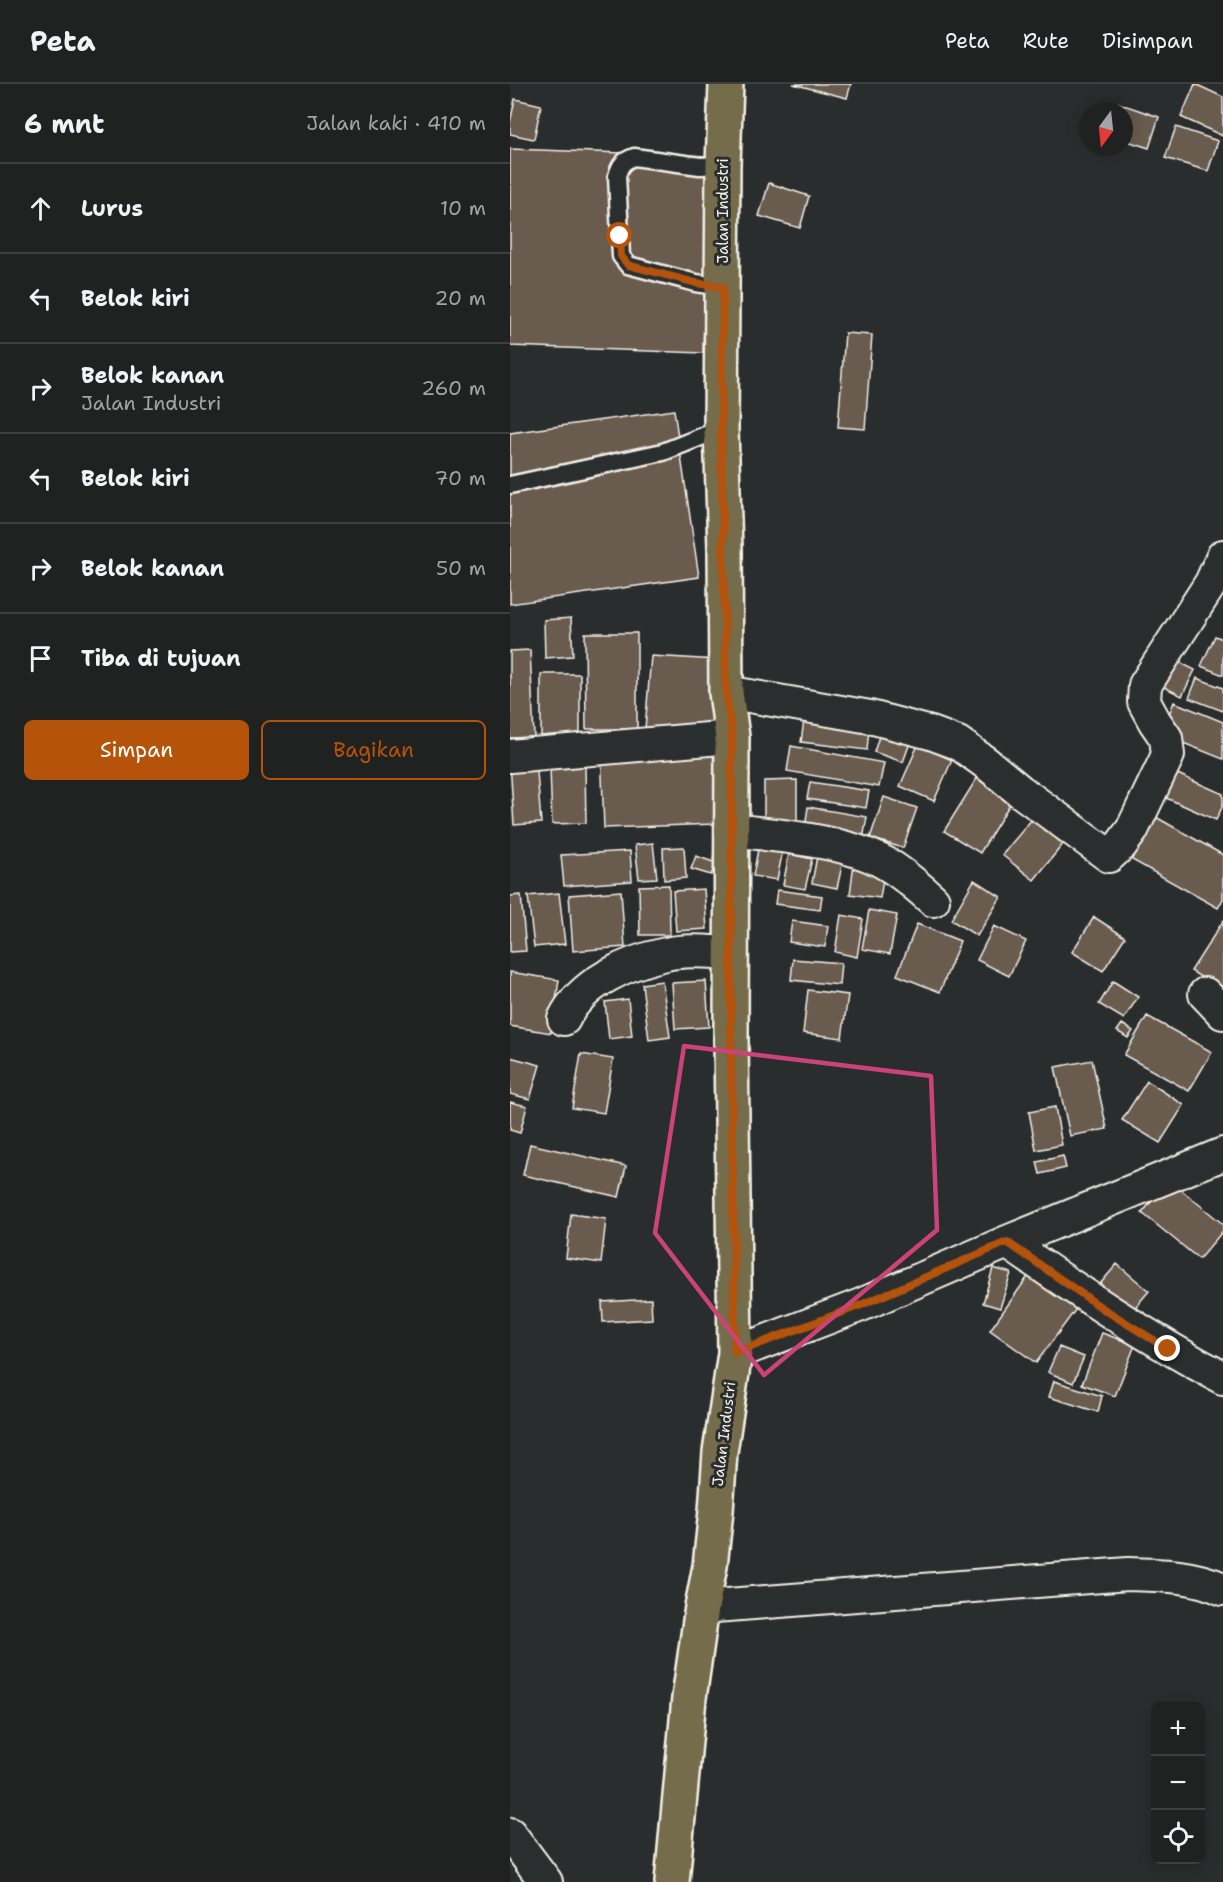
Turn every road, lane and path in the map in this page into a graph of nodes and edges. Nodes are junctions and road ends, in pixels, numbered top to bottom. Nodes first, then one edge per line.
1 (726, 84) edge
2 (723, 165) junction
3 (723, 287) junction
4 (721, 429) junction
5 (510, 485) edge
6 (1223, 556) edge
7 (726, 692) junction
8 (732, 737) junction
9 (510, 756) edge
10 (731, 830) junction
11 (933, 900) dead end
12 (731, 953) junction
13 (564, 1019) dead end
14 (1223, 1154) edge
15 (1007, 1242) junction
16 (735, 1353) junction
17 (1223, 1378) edge
18 (1223, 1589) edge
19 (702, 1607) junction
20 (510, 1834) edge
21 (546, 1882) edge
22 (672, 1882) edge

1 - 2 main road, Jalan Industri
2 - 3 main road, Jalan Industri
2 - 3 lane
3 - 4 main road, Jalan Industri
4 - 5 lane
4 - 7 main road, Jalan Industri
6 - 7 street
7 - 8 main road, Jalan Industri
8 - 9 street
8 - 10 main road, Jalan Industri
10 - 11 street
10 - 12 main road, Jalan Industri
12 - 13 street
12 - 16 main road, Jalan Industri
14 - 15 street
15 - 16 street
15 - 17 street
16 - 19 main road, Jalan Industri
18 - 19 street
19 - 22 main road, Jalan Industri
20 - 21 street

